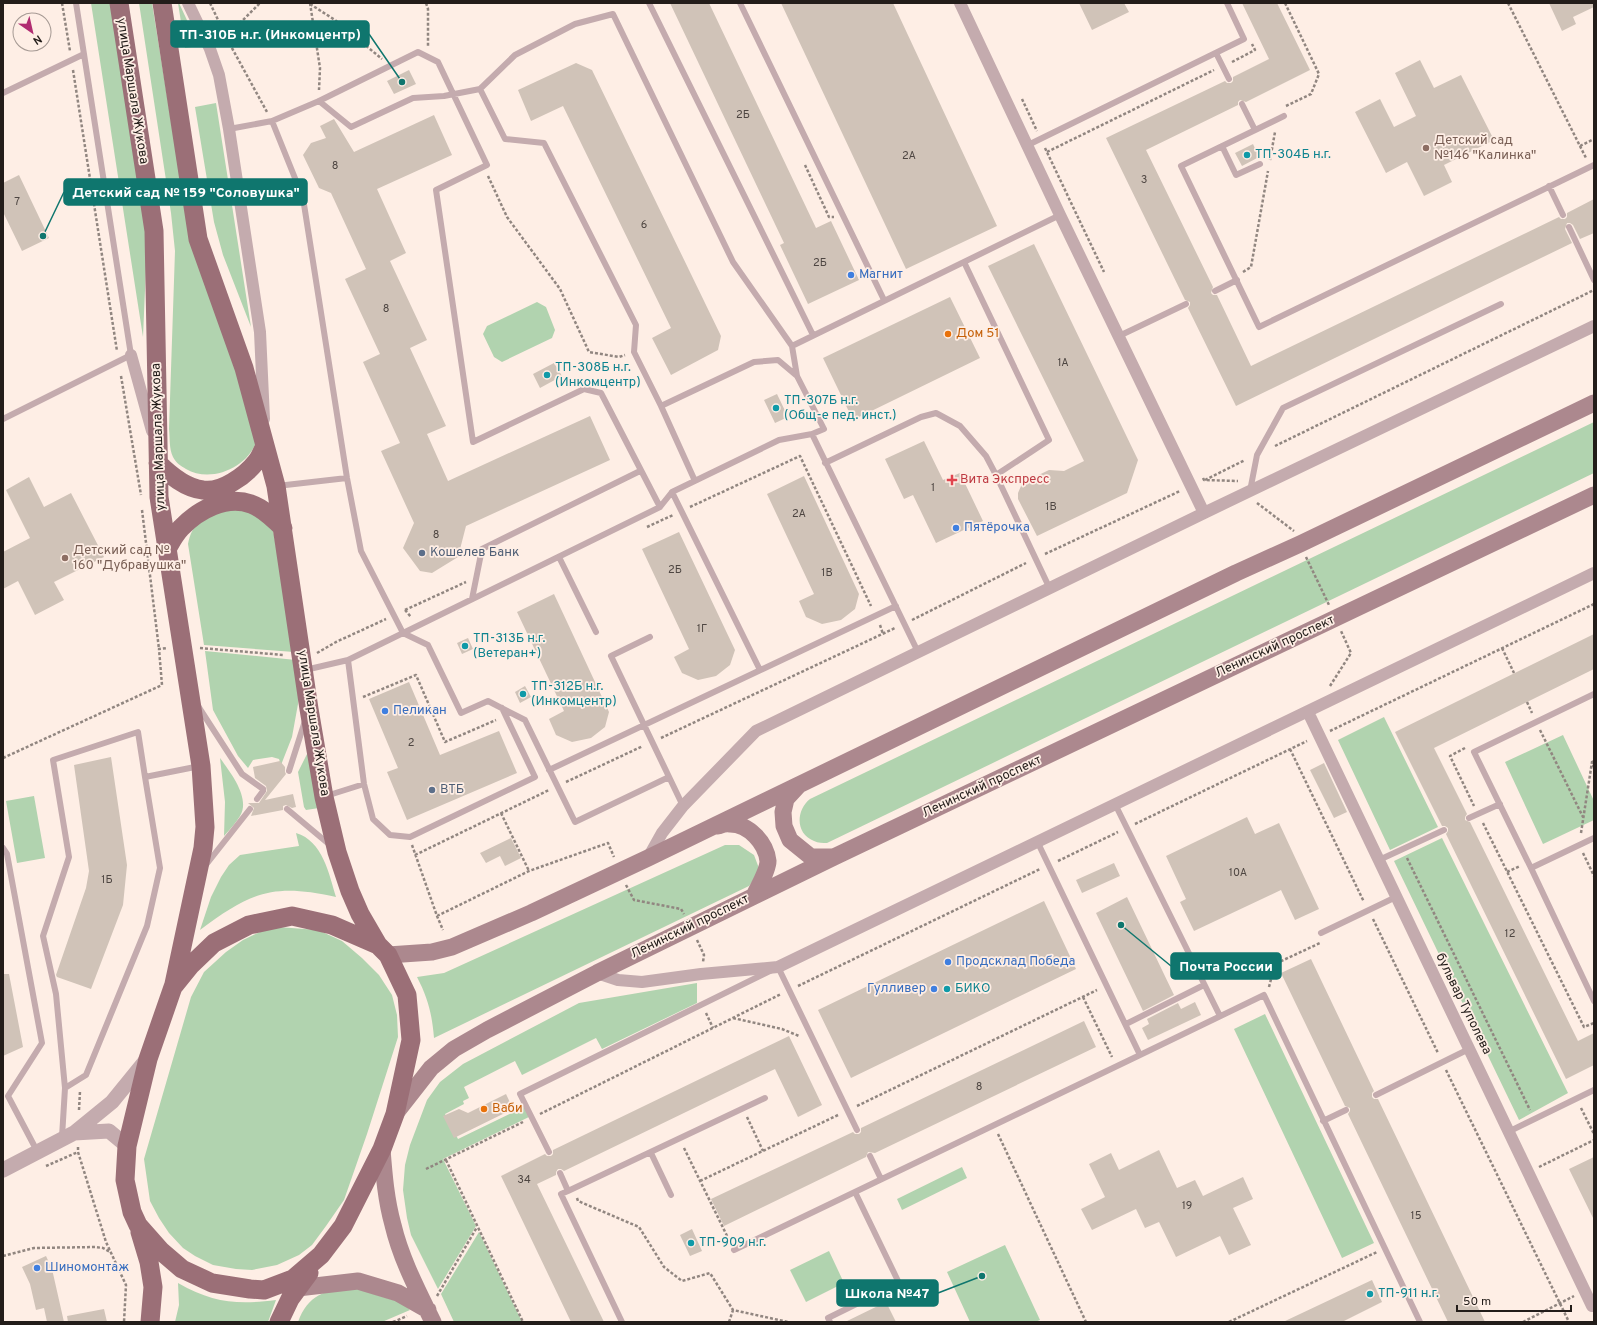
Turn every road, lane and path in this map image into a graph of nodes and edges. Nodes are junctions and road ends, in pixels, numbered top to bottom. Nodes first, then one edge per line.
1 (62, 3) edge
2 (76, 3) edge
3 (119, 3) edge
4 (162, 3) edge
5 (188, 3) edge
6 (210, 3) edge
7 (260, 3) edge
8 (426, 3) edge
9 (649, 3) edge
10 (740, 3) edge
11 (960, 3) edge
12 (1226, 3) edge
13 (1285, 3) edge
14 (1508, 3) edge
15 (310, 4) edge
16 (227, 40) junction
17 (1216, 53) junction
18 (84, 54) junction
19 (428, 57) junction
20 (71, 61) junction
21 (390, 66) junction
22 (1223, 66) junction
23 (1229, 79) dead end
24 (480, 89) junction
25 (3, 94) edge
26 (452, 94) junction
27 (1020, 96) dead end
28 (319, 101) junction
29 (1242, 104) dead end
30 (1284, 116) dead end
31 (1277, 120) junction
32 (272, 121) junction
33 (229, 129) junction
34 (1255, 130) junction
35 (1041, 139) junction
36 (1594, 139) edge
37 (1028, 145) junction
38 (1222, 146) junction
39 (1580, 146) junction
40 (1047, 152) junction
41 (1260, 164) dead end
42 (486, 165) junction
43 (1592, 166) edge
44 (1549, 186) junction
45 (1060, 215) junction
46 (1563, 215) dead end
47 (1569, 227) dead end
48 (964, 262) junction
49 (1107, 277) dead end
50 (1236, 278) junction
51 (1594, 280) edge
52 (1215, 290) dead end
53 (1594, 290) edge
54 (884, 300) junction
55 (1186, 304) dead end
56 (1500, 304) dead end
57 (1594, 326) edge
58 (813, 335) junction
59 (1119, 336) junction
60 (792, 346) junction
61 (634, 352) junction
62 (131, 355) junction
63 (119, 361) junction
64 (797, 376) junction
65 (1594, 403) edge
66 (661, 406) junction
67 (3, 419) edge
68 (812, 434) junction
69 (265, 446) junction
70 (1257, 455) junction
71 (158, 457) junction
72 (825, 462) junction
73 (640, 471) junction
74 (1201, 473) dead end
75 (996, 474) junction
76 (347, 478) junction
77 (1204, 480) junction
78 (695, 481) junction
79 (276, 486) junction
80 (1192, 486) junction
81 (672, 492) junction
82 (1247, 492) junction
83 (1594, 495) edge
84 (141, 502) dead end
85 (660, 507) junction
86 (142, 509) dead end
87 (682, 511) junction
88 (1204, 513) junction
89 (283, 528) junction
90 (640, 530) dead end
91 (1300, 544) junction
92 (167, 549) junction
93 (559, 557) junction
94 (1036, 559) junction
95 (1594, 573) edge
96 (477, 576) junction
97 (1050, 589) junction
98 (472, 599) junction
99 (1594, 604) edge
100 (896, 606) junction
101 (406, 610) junction
102 (394, 615) junction
103 (875, 616) junction
104 (1335, 619) junction
105 (904, 624) junction
106 (418, 626) junction
107 (596, 632) dead end
108 (403, 633) junction
109 (883, 634) junction
110 (650, 637) dead end
111 (182, 648) junction
112 (1502, 648) junction
113 (159, 649) junction
114 (918, 652) junction
115 (348, 660) junction
116 (303, 663) junction
117 (760, 670) junction
118 (1514, 673) dead end
119 (190, 693) junction
120 (1594, 694) edge
121 (354, 701) junction
122 (1527, 702) dead end
123 (502, 708) junction
124 (309, 709) junction
125 (1312, 710) junction
126 (499, 719) dead end
127 (1536, 722) junction
128 (644, 725) junction
129 (1319, 736) junction
130 (652, 742) junction
131 (1290, 749) junction
132 (3, 758) edge
133 (1593, 762) edge
134 (201, 766) junction
135 (1594, 767) edge
136 (549, 770) junction
137 (289, 771) dead end
138 (145, 777) junction
139 (669, 777) junction
140 (526, 782) junction
141 (801, 783) junction
142 (364, 784) junction
143 (557, 786) junction
144 (324, 797) junction
145 (532, 798) junction
146 (257, 799) dead end
147 (1115, 804) junction
148 (1500, 804) junction
149 (683, 806) junction
150 (250, 809) dead end
151 (287, 809) dead end
152 (501, 813) junction
153 (1583, 817) junction
154 (1468, 818) dead end
155 (712, 827) junction
156 (1127, 828) junction
157 (1444, 830) dead end
158 (1594, 838) edge
159 (1037, 841) junction
160 (1579, 845) junction
161 (3, 848) edge
162 (337, 852) junction
163 (1405, 854) dead end
164 (834, 857) junction
165 (648, 858) junction
166 (1379, 860) junction
167 (1048, 866) junction
168 (1531, 868) junction
169 (529, 871) junction
170 (620, 871) junction
171 (1594, 876) edge
172 (196, 878) junction
173 (754, 896) junction
174 (1396, 897) junction
175 (1368, 910) junction
176 (437, 916) junction
177 (690, 927) junction
178 (443, 930) dead end
179 (1321, 933) dead end
180 (383, 950) junction
181 (778, 967) junction
182 (596, 973) junction
183 (701, 974) junction
184 (1107, 985) junction
185 (1204, 985) junction
186 (173, 987) junction
187 (789, 990) junction
188 (1083, 997) junction
189 (1594, 1001) edge
190 (702, 1004) junction
191 (1220, 1016) junction
192 (732, 1018) junction
193 (1126, 1024) junction
194 (714, 1028) junction
195 (814, 1041) junction
196 (1469, 1049) junction
197 (1140, 1055) junction
198 (148, 1059) junction
199 (1113, 1059) dead end
200 (1442, 1062) junction
201 (80, 1079) junction
202 (65, 1088) junction
203 (1594, 1090) edge
204 (1376, 1095) dead end
205 (765, 1098) dead end
206 (1576, 1099) junction
207 (742, 1108) junction
208 (848, 1110) junction
209 (1346, 1110) dead end
210 (395, 1114) junction
211 (1532, 1114) dead end
212 (532, 1118) junction
213 (1323, 1121) junction
214 (994, 1125) junction
215 (857, 1130) dead end
216 (1508, 1132) junction
217 (73, 1134) junction
218 (1594, 1134) edge
219 (680, 1139) junction
220 (1594, 1140) edge
221 (127, 1146) junction
222 (382, 1149) junction
223 (763, 1151) junction
224 (549, 1152) dead end
225 (38, 1153) junction
226 (651, 1153) junction
227 (870, 1156) dead end
228 (446, 1160) junction
229 (1537, 1168) dead end
230 (426, 1169) dead end
231 (3, 1170) edge
232 (560, 1173) dead end
233 (881, 1180) junction
234 (700, 1182) junction
235 (570, 1190) junction
236 (856, 1192) junction
237 (672, 1195) dead end
238 (138, 1225) junction
239 (477, 1227) junction
240 (732, 1247) joint
241 (1385, 1248) junction
242 (110, 1252) junction
243 (321, 1255) junction
244 (3, 1256) edge
245 (297, 1289) junction
246 (264, 1290) junction
247 (1560, 1303) junction
248 (1593, 1308) edge
249 (733, 1310) junction
250 (430, 1316) edge
251 (1419, 1320) edge
252 (124, 1322) edge
253 (150, 1322) edge
254 (280, 1322) edge
255 (393, 1322) edge
256 (523, 1322) edge
257 (622, 1322) edge
258 (729, 1322) edge
259 (788, 1322) edge
260 (830, 1322) edge
261 (1086, 1322) edge
262 (1229, 1322) edge
263 (1412, 1322) edge
264 (1523, 1322) edge
265 (1569, 1322) edge

1 - 20 path
2 - 18 lane
3 - 71 main road, улица Маршала Жукова
4 - 69 main road, улица Маршала Жукова
5 - 33 street
6 - 16 path
7 - 16 path
8 - 19 path
9 - 58 lane
10 - 54 lane
11 - 37 street
12 - 17 lane
13 - 31 path
14 - 39 path
15 - 21 path
15 - 28 path
16 - 32 path
17 - 22 lane
17 - 35 lane
18 - 20 lane
18 - 62 lane
19 - 21 lane
19 - 26 lane
20 - 25 lane
20 - 63 path
21 - 28 lane
22 - 23 lane
22 - 40 path
24 - 26 lane
24 - 60 lane
24 - 61 lane
26 - 28 lane
26 - 42 lane
27 - 35 path
28 - 32 lane
29 - 34 lane
30 - 31 lane
31 - 34 lane
31 - 50 path
32 - 33 lane
32 - 76 lane
33 - 69 street
34 - 38 lane
35 - 37 lane
35 - 40 path
36 - 39 path
37 - 45 street
38 - 41 lane
38 - 50 lane
39 - 43 path
40 - 49 path
42 - 61 path
42 - 73 lane
43 - 44 lane
44 - 46 lane
44 - 50 lane
45 - 48 lane
45 - 59 street
47 - 51 lane
48 - 54 lane
48 - 75 lane
50 - 52 lane
53 - 70 path
54 - 58 lane
55 - 59 lane
56 - 70 lane
57 - 82 street
58 - 60 lane
59 - 80 street
60 - 64 lane
61 - 66 lane
62 - 63 lane
62 - 71 street
63 - 67 lane
63 - 84 path
64 - 66 lane
64 - 68 lane
65 - 91 main road
66 - 78 lane
68 - 72 lane
68 - 78 lane
69 - 71 main road
69 - 79 main road, улица Маршала Жукова
70 - 77 path
70 - 82 lane
71 - 92 main road, улица Маршала Жукова
72 - 75 lane
72 - 100 lane
73 - 85 lane
73 - 96 lane
74 - 77 path
75 - 94 lane
76 - 79 lane
76 - 102 lane
77 - 80 path
77 - 82 path
78 - 81 lane
79 - 89 main road, улица Маршала Жукова
80 - 88 street
80 - 94 path
81 - 85 lane
81 - 87 lane
82 - 88 street
82 - 91 path
83 - 104 main road, Ленинский проспект
85 - 93 lane
86 - 113 path
87 - 90 path
87 - 103 path
87 - 117 lane
88 - 97 street
89 - 92 main road
89 - 116 main road, улица Маршала Жукова
91 - 104 path
91 - 141 main road
92 - 111 main road, улица Маршала Жукова
93 - 98 lane
93 - 107 lane
94 - 97 lane
94 - 105 path
95 - 125 street
96 - 98 lane
96 - 101 path
97 - 114 street
98 - 106 lane
99 - 112 path
100 - 103 lane
100 - 105 lane
101 - 102 path
101 - 106 path
102 - 108 lane
102 - 116 path
103 - 109 path
103 - 117 lane
104 - 125 path
104 - 164 main road, Ленинский проспект
105 - 109 path
105 - 114 lane
106 - 108 lane
108 - 115 lane
108 - 123 lane
109 - 130 path
110 - 128 lane
111 - 113 path
111 - 116 path
111 - 119 main road, улица Маршала Жукова
112 - 118 path
112 - 129 path
113 - 132 path
114 - 149 street
115 - 116 lane
115 - 121 lane
116 - 124 main road, улица Маршала Жукова
117 - 128 lane
119 - 134 main road, улица Маршала Жукова
119 - 146 lane
120 - 127 lane
121 - 126 path
121 - 142 lane
122 - 127 path
123 - 136 lane
123 - 140 lane
124 - 137 lane
124 - 144 main road, улица Маршала Жукова
125 - 129 street, бульвар Туполева
125 - 147 street
127 - 148 lane
127 - 153 path
128 - 130 lane
128 - 136 lane
129 - 131 path
129 - 166 street, бульвар Туполева
130 - 139 lane
130 - 143 path
131 - 156 path
131 - 175 path
133 - 135 path
133 - 153 path
134 - 138 lane
134 - 172 main road, улица Маршала Жукова
136 - 143 lane
138 - 201 lane
138 - 202 lane
139 - 143 lane
139 - 149 lane
140 - 142 lane
140 - 145 path
141 - 155 main road
141 - 164 main road
142 - 144 lane
143 - 145 path
144 - 162 main road, улица Маршала Жукова
145 - 152 path
147 - 156 lane
147 - 159 street
148 - 154 lane
148 - 168 lane
149 - 165 street
150 - 172 lane
151 - 162 lane
152 - 169 path
152 - 176 path
153 - 160 path
155 - 165 main road
155 - 173 main road
156 - 167 path
156 - 185 lane
157 - 166 lane
158 - 160 lane
159 - 167 lane
159 - 181 street
160 - 168 lane
160 - 171 path
161 - 225 lane
162 - 180 main road, улица Маршала Жукова
163 - 211 path
164 - 173 main road, Ленинский проспект
165 - 170 main road
166 - 174 street, бульвар Туполева
167 - 184 lane
167 - 187 path
168 - 189 lane
169 - 170 path
169 - 176 path
170 - 177 path
170 - 180 main road
172 - 186 main road, улица Маршала Жукова
173 - 177 main road, Ленинский проспект
174 - 175 lane
174 - 196 street, бульвар Туполева
175 - 179 lane
175 - 200 path
176 - 178 path
177 - 182 main road, Ленинский проспект
177 - 183 path
180 - 186 main road
180 - 210 main road, улица Маршала Жукова
181 - 183 street
181 - 187 lane
181 - 190 lane
182 - 183 street
182 - 210 main road, Ленинский проспект
184 - 188 path
184 - 193 lane
185 - 191 lane
185 - 193 lane
186 - 198 main road
187 - 192 path
187 - 195 lane
188 - 199 path
188 - 208 path
190 - 194 path
190 - 212 lane
191 - 197 lane
191 - 213 lane
192 - 194 path
192 - 195 path
193 - 197 lane
194 - 212 path
195 - 208 lane
196 - 200 lane
196 - 216 street, бульвар Туполева
197 - 214 lane
198 - 217 street
198 - 221 main road
200 - 204 lane
200 - 247 path
201 - 202 lane
201 - 217 path
202 - 217 lane
203 - 206 lane
205 - 207 lane
206 - 216 lane
206 - 218 path
207 - 219 lane
207 - 223 path
208 - 215 lane
208 - 223 path
209 - 213 lane
210 - 222 main road, улица Маршала Жукова
212 - 224 lane
212 - 228 path
213 - 241 lane
214 - 233 lane
214 - 261 path
216 - 248 street, бульвар Туполева
217 - 221 street
217 - 225 street
217 - 242 path
219 - 226 lane
219 - 234 path
220 - 229 path
221 - 238 main road
222 - 243 main road, улица Маршала Жукова
222 - 250 main road
223 - 234 path
225 - 231 street
226 - 235 lane
226 - 237 lane
227 - 233 lane
228 - 230 path
228 - 239 path
232 - 235 lane
233 - 236 lane
234 - 240 path
235 - 249 path
235 - 257 lane
236 - 240 lane
236 - 260 lane
238 - 246 main road
238 - 253 main road
239 - 250 path
239 - 256 path
241 - 251 lane
241 - 262 path
242 - 244 path
242 - 252 path
243 - 245 main road
243 - 246 main road
245 - 246 main road
245 - 250 main road
245 - 254 main road
247 - 264 path
247 - 265 path
249 - 258 path
249 - 259 path
250 - 255 path
251 - 263 lane

